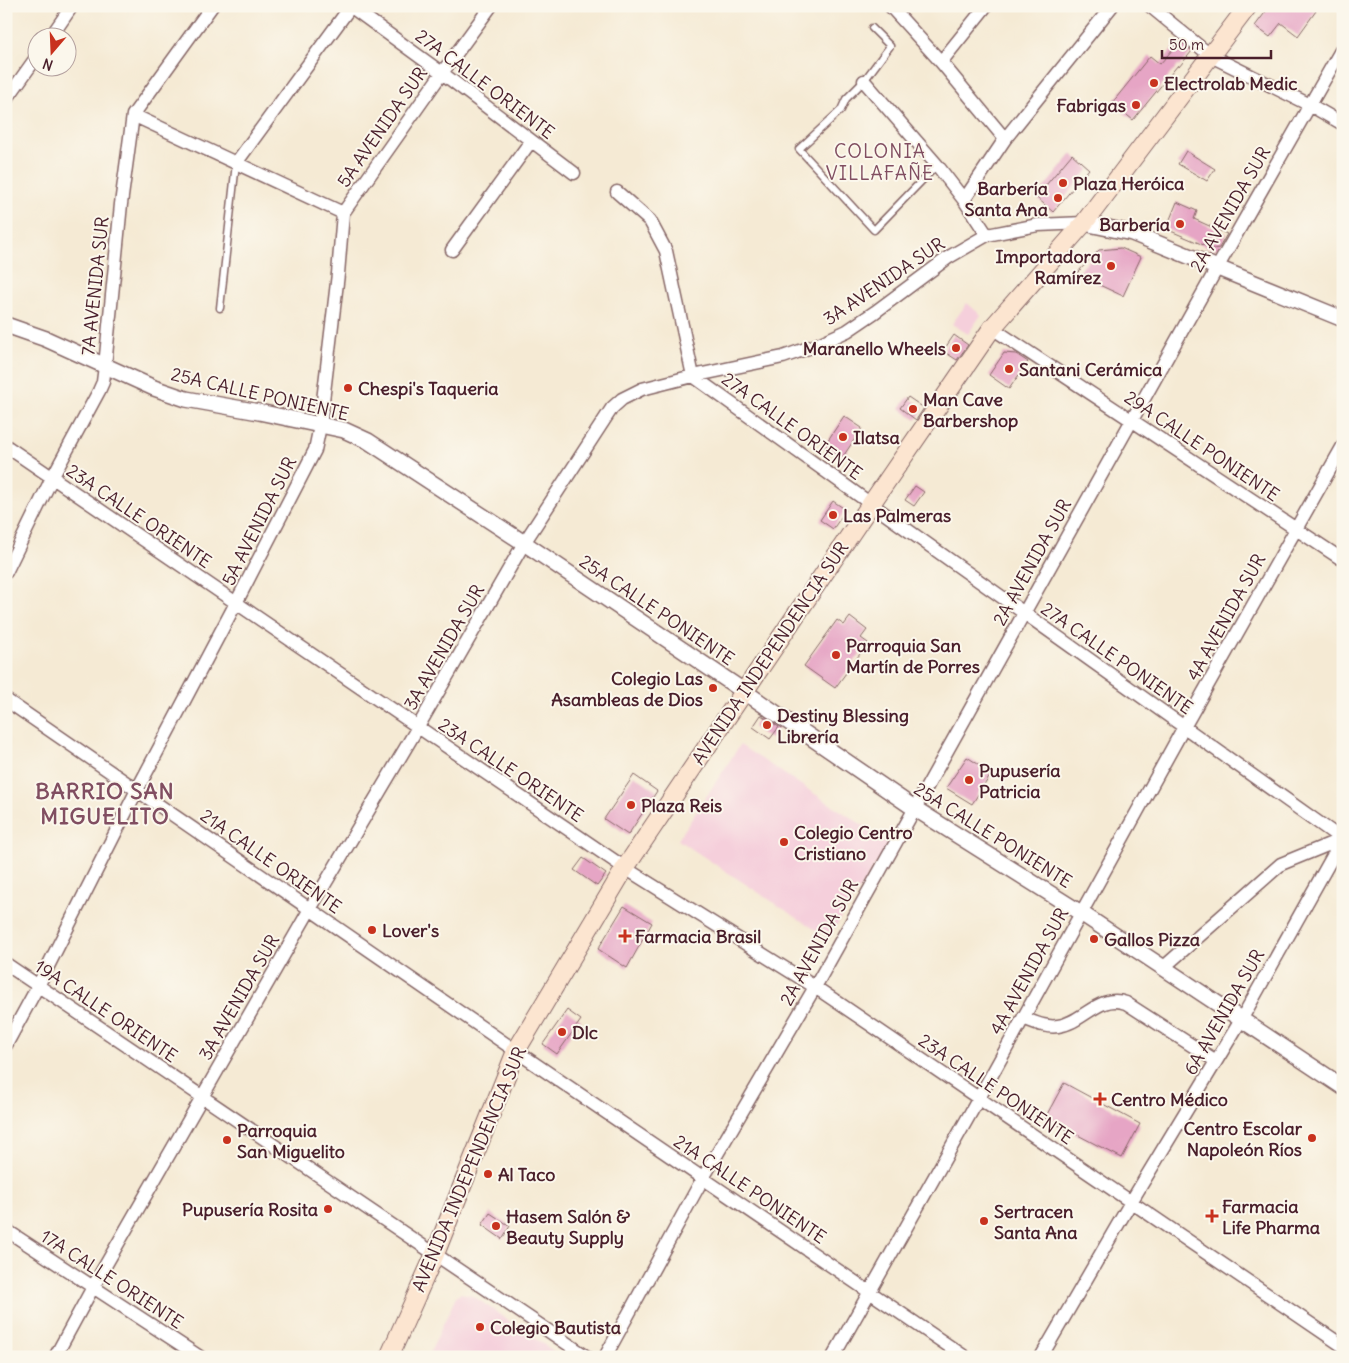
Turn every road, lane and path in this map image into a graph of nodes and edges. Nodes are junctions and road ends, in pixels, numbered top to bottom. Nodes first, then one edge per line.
1 (72, 6) edge
2 (212, 6) edge
3 (351, 6) edge
4 (491, 6) edge
5 (890, 6) edge
6 (986, 6) edge
7 (1112, 6) edge
8 (1150, 6) edge
9 (1248, 6) edge
10 (57, 28) edge
11 (872, 28) dead end
12 (1343, 47) edge
13 (1211, 56) junction
14 (941, 62) junction
15 (28, 69) edge
16 (442, 73) junction
17 (864, 81) junction
18 (6, 100) edge
19 (1310, 105) junction
20 (133, 115) junction
21 (1343, 124) edge
22 (1005, 139) junction
23 (531, 141) junction
24 (236, 163) junction
25 (937, 165) junction
26 (574, 173) dead end
27 (617, 192) dead end
28 (964, 200) junction
29 (344, 213) junction
30 (1084, 223) junction
31 (987, 235) junction
32 (452, 250) dead end
33 (1217, 268) junction
34 (220, 308) dead end
35 (1343, 319) edge
36 (6, 324) edge
37 (992, 328) junction
38 (105, 366) junction
39 (693, 376) junction
40 (1132, 420) junction
41 (320, 426) junction
42 (6, 446) edge
43 (1343, 446) edge
44 (52, 478) junction
45 (870, 504) junction
46 (1296, 530) junction
47 (524, 543) junction
48 (1343, 560) edge
49 (6, 572) edge
50 (236, 603) junction
51 (1024, 613) junction
52 (745, 692) junction
53 (6, 700) edge
54 (418, 727) junction
55 (1184, 727) junction
56 (137, 790) junction
57 (914, 808) junction
58 (1343, 839) edge
59 (625, 868) junction
60 (310, 909) junction
61 (1081, 913) junction
62 (6, 964) edge
63 (1164, 967) junction
64 (38, 986) junction
65 (815, 986) junction
66 (1024, 1018) junction
67 (1241, 1020) junction
68 (6, 1045) edge
69 (516, 1051) junction
70 (1216, 1061) junction
71 (1343, 1087) edge
72 (202, 1097) junction
73 (979, 1098) junction
74 (703, 1178) junction
75 (1131, 1202) junction
76 (6, 1230) edge
77 (435, 1254) junction
78 (93, 1287) junction
79 (870, 1292) junction
80 (1343, 1346) edge
81 (56, 1357) edge
82 (200, 1357) edge
83 (389, 1357) edge
84 (588, 1357) edge
85 (605, 1357) edge
86 (834, 1357) edge
87 (965, 1357) edge
88 (1041, 1357) edge

1 - 10 street
2 - 20 street, 7A AVENIDA SUR
3 - 16 street, 27A CALLE ORIENTE
3 - 24 street
4 - 16 street, 5A AVENIDA SUR
5 - 14 street
6 - 14 street
7 - 22 street
8 - 13 street
9 - 13 main road, AVENIDA INDEPENDENCIA SUR
11 - 17 lane
12 - 19 street, 2A AVENIDA SUR
13 - 19 street
13 - 30 main road, AVENIDA INDEPENDENCIA SUR
14 - 22 street
15 - 18 street
16 - 23 street, 27A CALLE ORIENTE
16 - 29 street, 5A AVENIDA SUR
17 - 25 street
17 - 25 lane
19 - 21 street
19 - 33 street, 2A AVENIDA SUR
20 - 24 street
20 - 38 street, 7A AVENIDA SUR
22 - 28 street
23 - 26 street, 27A CALLE ORIENTE
23 - 32 street
24 - 29 street
24 - 34 lane
25 - 28 street
27 - 39 street
28 - 31 street
29 - 41 street, 5A AVENIDA SUR
30 - 31 street, 3A AVENIDA SUR
30 - 33 street
30 - 37 main road, AVENIDA INDEPENDENCIA SUR
31 - 39 street, 3A AVENIDA SUR
33 - 35 street
33 - 40 street, 2A AVENIDA SUR
36 - 38 street, 25A CALLE PONIENTE
37 - 40 street, 29A CALLE PONIENTE
37 - 45 main road, AVENIDA INDEPENDENCIA SUR
38 - 41 street, 25A CALLE PONIENTE
38 - 44 street, 7A AVENIDA SUR
39 - 45 street, 27A CALLE ORIENTE
39 - 47 street, 3A AVENIDA SUR
40 - 46 street, 29A CALLE PONIENTE
40 - 51 street, 2A AVENIDA SUR
41 - 47 street, 25A CALLE PONIENTE
41 - 50 street, 5A AVENIDA SUR
42 - 44 street, 23A CALLE ORIENTE
43 - 46 street, 4A AVENIDA SUR
44 - 49 street, 7A AVENIDA SUR
44 - 50 street, 23A CALLE ORIENTE
45 - 51 street, 27A CALLE PONIENTE
45 - 52 main road, AVENIDA INDEPENDENCIA SUR
46 - 48 street, 29A CALLE PONIENTE
46 - 55 street, 4A AVENIDA SUR
47 - 52 street, 25A CALLE PONIENTE
47 - 54 street, 3A AVENIDA SUR
50 - 54 street, 23A CALLE ORIENTE
50 - 56 street, 5A AVENIDA SUR
51 - 55 street, 27A CALLE PONIENTE
51 - 57 street, 2A AVENIDA SUR
52 - 57 street, 25A CALLE PONIENTE
52 - 59 main road, AVENIDA INDEPENDENCIA SUR
53 - 56 street, 21A CALLE ORIENTE
54 - 59 street, 23A CALLE ORIENTE
54 - 60 street, 3A AVENIDA SUR
55 - 58 street, 27A CALLE PONIENTE
55 - 61 street, 4A AVENIDA SUR
56 - 60 street, 21A CALLE ORIENTE
56 - 64 street, 5A AVENIDA SUR
57 - 61 street, 25A CALLE PONIENTE
57 - 65 street, 2A AVENIDA SUR
58 - 63 street
58 - 67 street, 6A AVENIDA SUR
59 - 65 street, 23A CALLE PONIENTE
59 - 69 main road, AVENIDA INDEPENDENCIA SUR
60 - 69 street, 21A CALLE ORIENTE
60 - 72 street, 3A AVENIDA SUR
61 - 63 street, 25A CALLE PONIENTE
61 - 66 street, 4A AVENIDA SUR
62 - 64 street, 19A CALLE ORIENTE
63 - 67 street, 25A CALLE PONIENTE
64 - 68 street, 5A AVENIDA SUR
64 - 72 street, 19A CALLE ORIENTE
65 - 73 street, 23A CALLE PONIENTE
65 - 74 street, 2A AVENIDA SUR
66 - 70 street
66 - 73 street, 4A AVENIDA SUR
67 - 70 street, 6A AVENIDA SUR
67 - 71 street, 25A CALLE PONIENTE
69 - 74 street, 21A CALLE PONIENTE
69 - 77 main road, AVENIDA INDEPENDENCIA SUR
70 - 75 street, 6A AVENIDA SUR
72 - 77 street, 19A CALLE ORIENTE
72 - 78 street, 3A AVENIDA SUR
73 - 75 street, 23A CALLE PONIENTE
73 - 79 street, 4A AVENIDA SUR
74 - 79 street, 21A CALLE PONIENTE
74 - 85 street, 2A AVENIDA SUR
75 - 80 street, 23A CALLE PONIENTE
75 - 88 street, 6A AVENIDA SUR
76 - 78 street, 17A CALLE ORIENTE
77 - 83 main road, AVENIDA INDEPENDENCIA SUR
77 - 84 street, 19A CALLE ORIENTE
78 - 81 street, 3A AVENIDA SUR
78 - 82 street, 17A CALLE ORIENTE
79 - 86 street, 4A AVENIDA SUR
79 - 87 street, 21A CALLE PONIENTE

